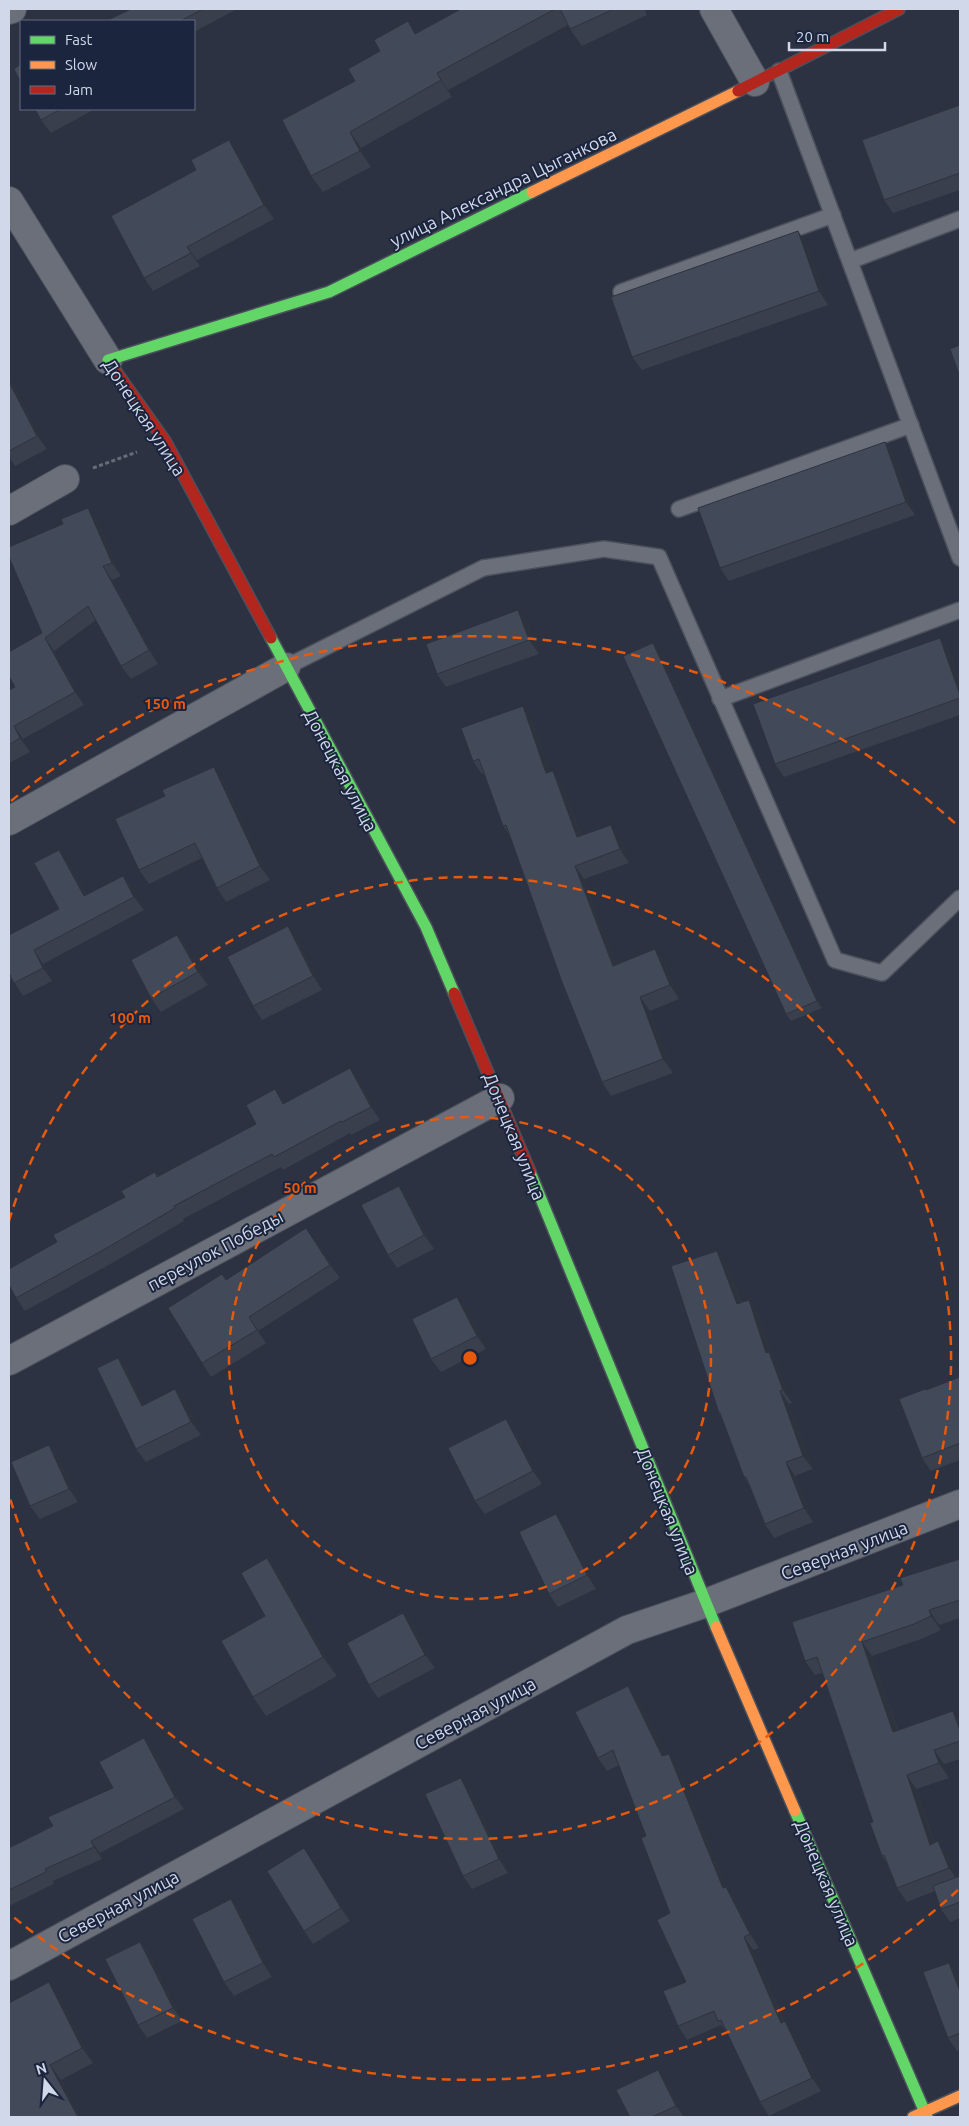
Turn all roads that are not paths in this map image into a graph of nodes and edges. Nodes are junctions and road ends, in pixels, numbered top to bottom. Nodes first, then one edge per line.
1 (714, 9) edge
2 (899, 9) edge
3 (767, 77) junction
4 (9, 201) edge
5 (833, 216) junction
6 (960, 219) edge
7 (850, 261) junction
8 (621, 292) edge
9 (108, 360) junction
10 (910, 425) junction
11 (65, 479) road end
12 (679, 509) dead end
13 (9, 511) edge
14 (960, 558) edge
15 (960, 610) edge
16 (286, 667) junction
17 (720, 699) junction
18 (9, 821) edge
19 (960, 898) edge
20 (500, 1098) junction
21 (9, 1361) edge
22 (960, 1504) edge
23 (706, 1603) junction
24 (9, 1966) edge
25 (960, 2096) edge
26 (926, 2114) edge
27 (913, 2117) edge

1 - 3 street
2 - 3 street, улица Александра Цыганкова
3 - 5 lane
3 - 9 street, улица Александра Цыганкова
4 - 9 street, Донецкая улица
5 - 7 lane
5 - 8 lane
6 - 7 lane
7 - 10 lane
9 - 16 street, Донецкая улица
10 - 12 lane
10 - 14 lane
11 - 13 street
15 - 17 lane
16 - 17 lane
16 - 18 street
16 - 20 street, Донецкая улица
17 - 19 lane
20 - 21 street, переулок Победы
20 - 23 street, Донецкая улица
22 - 23 street, Северная улица
23 - 24 street, Северная улица
23 - 26 street, Донецкая улица
25 - 26 street
26 - 27 street

